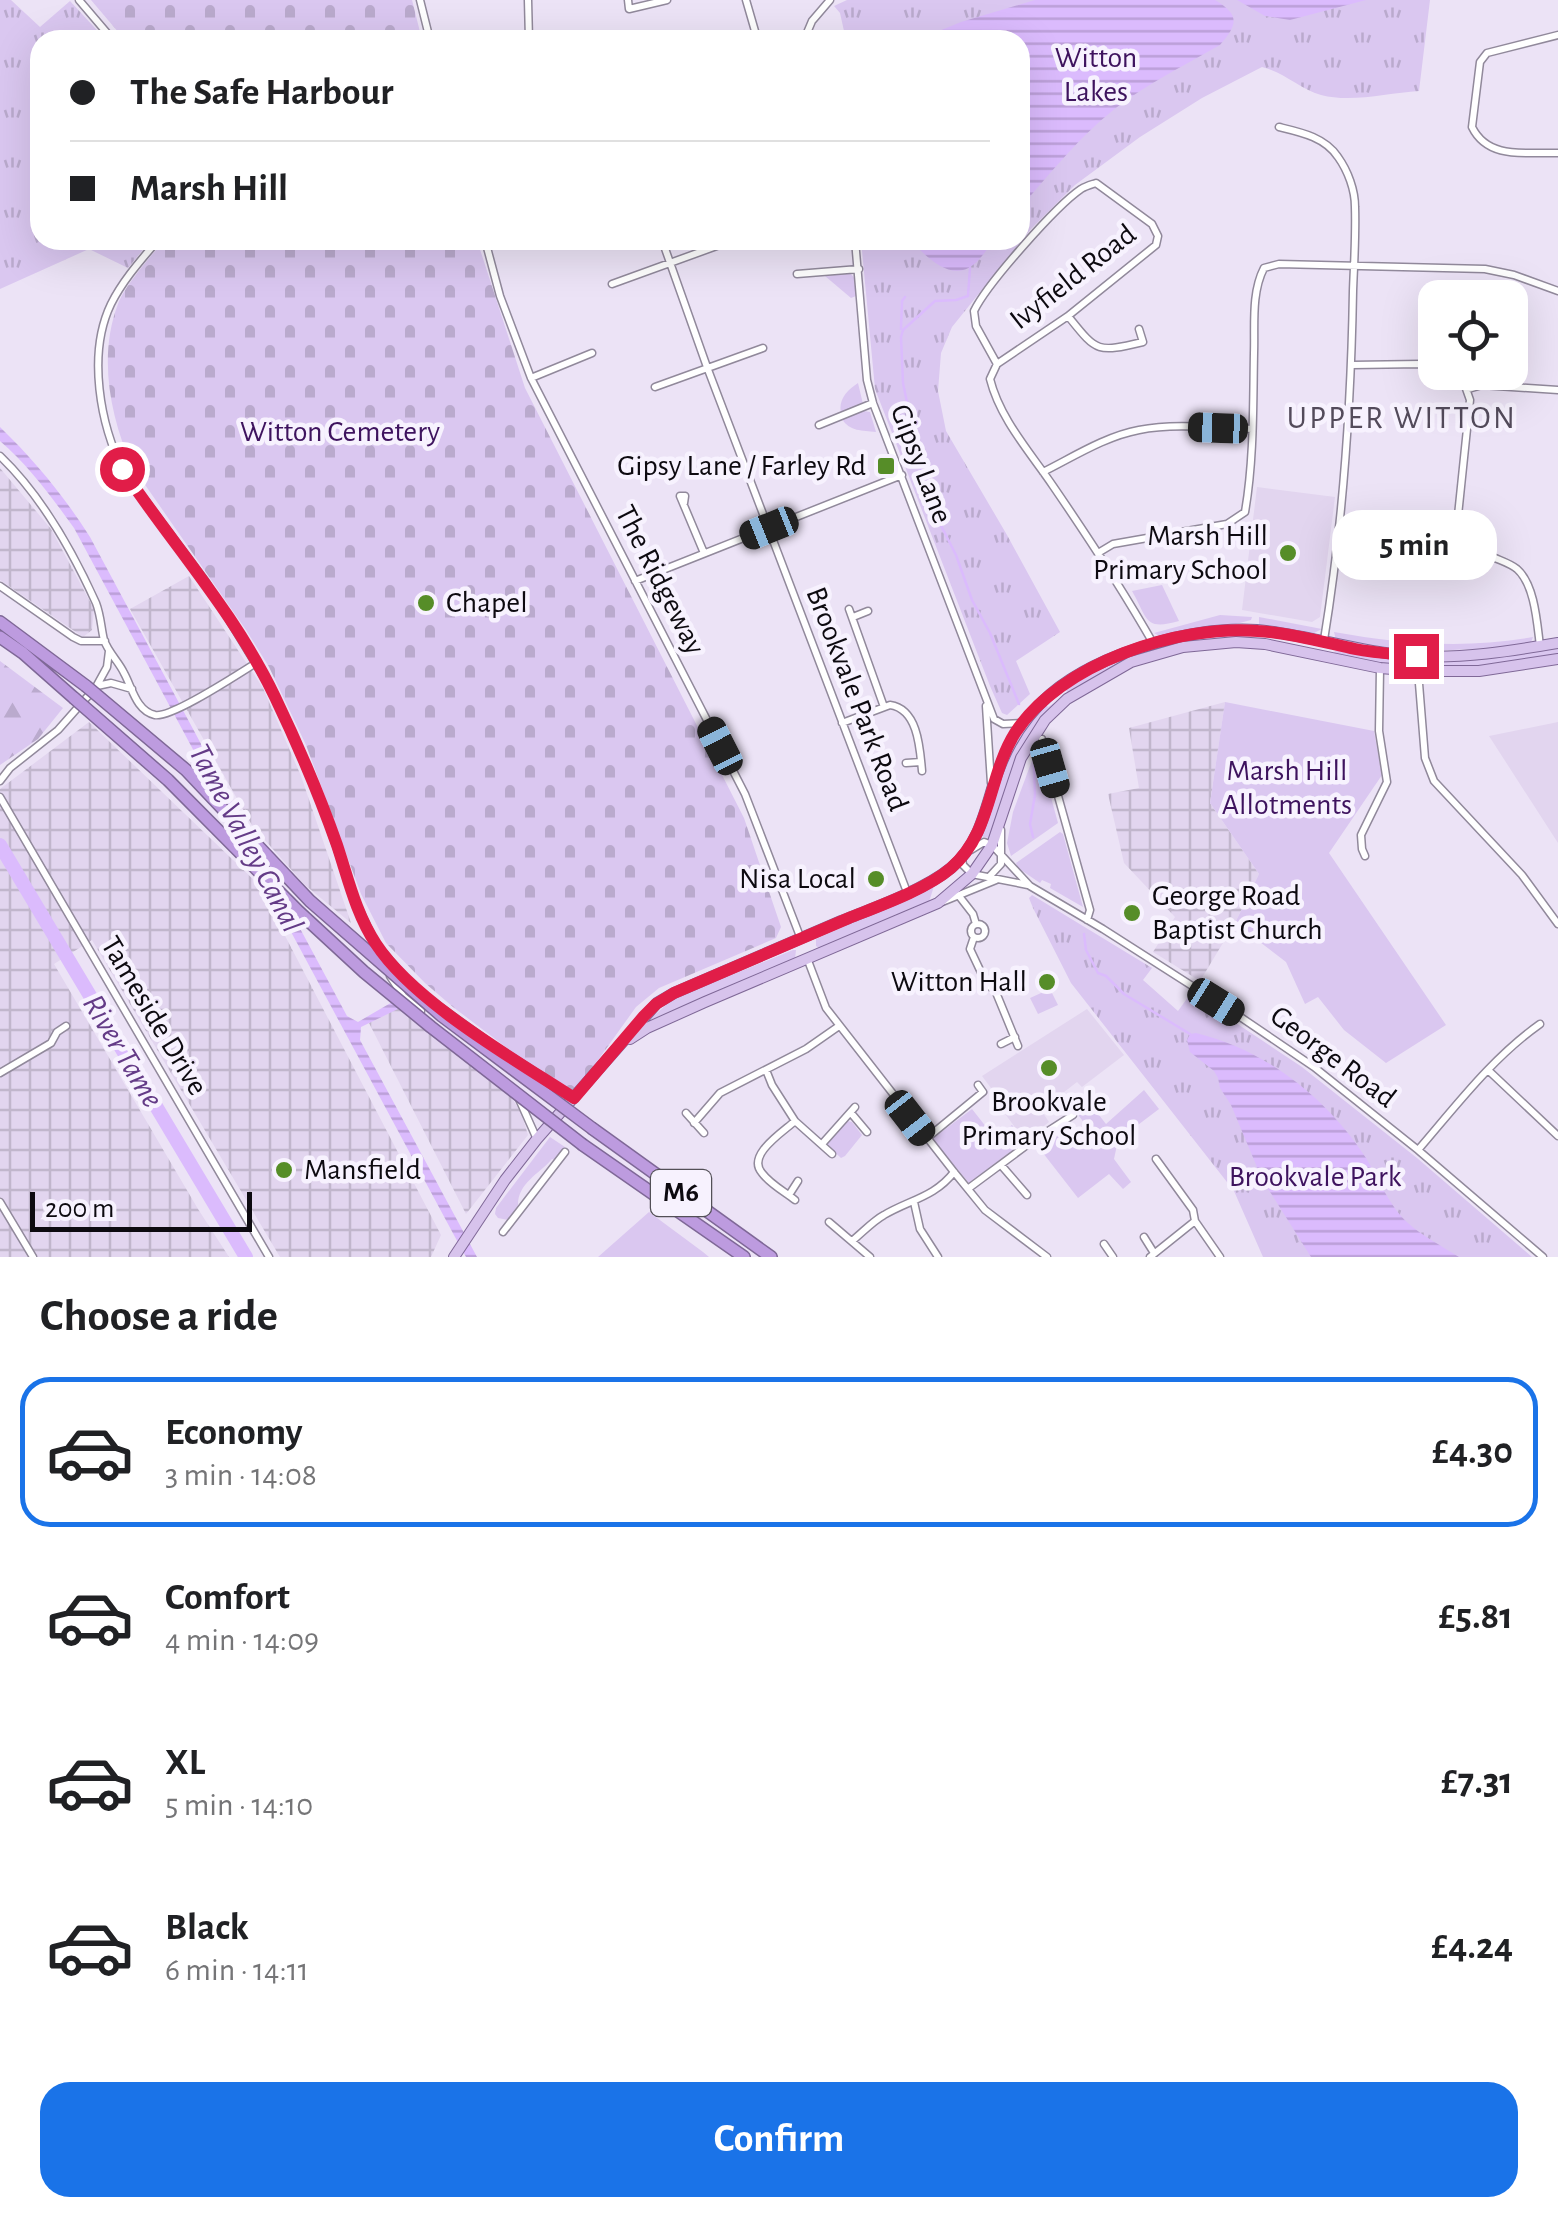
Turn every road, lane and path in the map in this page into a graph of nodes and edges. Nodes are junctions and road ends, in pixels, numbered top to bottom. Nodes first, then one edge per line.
1 (79, 0) edge
2 (420, 0) edge
3 (528, 0) edge
4 (667, 0) edge
5 (746, 0) edge
6 (830, 0) edge
7 (628, 5) edge
8 (104, 30) edge
9 (428, 30) edge
10 (529, 30) edge
11 (754, 30) edge
12 (807, 30) edge
13 (1558, 35) edge
14 (1278, 127) dead end
15 (1558, 153) edge
16 (1030, 240) edge
17 (150, 250) edge
18 (488, 250) edge
19 (666, 250) edge
20 (705, 250) edge
21 (856, 250) edge
22 (1022, 250) edge
23 (670, 262) junction
24 (1354, 266) junction
25 (859, 269) junction
26 (797, 274) dead end
27 (612, 284) dead end
28 (1558, 292) edge
29 (1068, 316) junction
30 (1139, 329) dead end
31 (763, 348) dead end
32 (592, 353) dead end
33 (997, 364) junction
34 (1418, 364) edge
35 (1352, 365) junction
36 (707, 367) junction
37 (531, 378) junction
38 (655, 387) dead end
39 (1528, 388) edge
40 (1468, 390) edge
41 (1558, 390) edge
42 (873, 403) junction
43 (819, 425) dead end
44 (1252, 429) junction
45 (0, 456) edge
46 (1044, 472) junction
47 (902, 476) junction
48 (684, 503) dead end
49 (769, 528) junction
50 (1338, 546) junction
51 (1098, 553) junction
52 (704, 554) junction
53 (1454, 554) junction
54 (634, 581) junction
55 (0, 586) edge
56 (868, 611) dead end
57 (0, 622) edge
58 (0, 637) edge
59 (1323, 641) junction
60 (1558, 643) edge
61 (1153, 644) junction
62 (107, 645) junction
63 (1540, 646) junction
64 (1322, 657) junction
65 (1558, 660) edge
66 (256, 663) junction
67 (1380, 668) junction
68 (1418, 671) junction
69 (91, 686) junction
70 (132, 688) junction
71 (985, 695) junction
72 (884, 706) junction
73 (842, 723) junction
74 (1022, 723) junction
75 (1042, 739) dead end
76 (906, 763) dead end
77 (0, 781) edge
78 (992, 790) junction
79 (0, 797) edge
80 (1006, 799) junction
81 (992, 845) junction
82 (1365, 856) dead end
83 (1002, 857) junction
84 (961, 859) junction
85 (972, 874) junction
86 (993, 878) junction
87 (1028, 885) junction
88 (907, 892) junction
89 (959, 896) junction
90 (938, 903) junction
91 (1086, 920) junction
92 (1558, 924) edge
93 (800, 939) junction
94 (375, 943) junction
95 (807, 957) junction
96 (1540, 1024) dead end
97 (66, 1026) dead end
98 (839, 1026) junction
99 (1000, 1044) dead end
100 (621, 1045) junction
101 (766, 1070) junction
102 (1488, 1070) junction
103 (0, 1073) edge
104 (978, 1085) dead end
105 (574, 1098) junction
106 (686, 1113) dead end
107 (1073, 1115) dead end
108 (795, 1121) junction
109 (694, 1123) junction
110 (867, 1132) dead end
111 (704, 1133) dead end
112 (1558, 1136) edge
113 (927, 1138) junction
114 (537, 1139) junction
115 (822, 1144) junction
116 (1418, 1150) junction
117 (566, 1152) dead end
118 (832, 1154) dead end
119 (1156, 1158) dead end
120 (1001, 1165) junction
121 (954, 1172) junction
122 (798, 1181) dead end
123 (969, 1188) junction
124 (1026, 1195) dead end
125 (0, 1202) edge
126 (914, 1202) junction
127 (1195, 1221) junction
128 (829, 1222) dead end
129 (502, 1232) dead end
130 (1144, 1238) dead end
131 (852, 1241) junction
132 (1104, 1244) dead end
133 (456, 1254) edge
134 (1152, 1255) edge
135 (33, 1257) edge
136 (270, 1257) edge
137 (744, 1257) edge
138 (770, 1257) edge
139 (870, 1257) edge
140 (938, 1257) edge
141 (1047, 1257) edge
142 (1112, 1257) edge
143 (1220, 1257) edge
144 (1543, 1257) edge

1 - 8 street
2 - 9 street
3 - 10 street
4 - 7 street
5 - 11 street
6 - 12 street
13 - 15 street
14 - 24 street
16 - 29 street, Ivyfield Road
17 - 66 street
18 - 37 street, The Ridgeway
19 - 23 street, Brookvale Park Road
20 - 23 street
21 - 25 street, Gipsy Lane
22 - 33 street, Ivyfield Road
23 - 27 street
23 - 36 street, Brookvale Park Road
24 - 28 street
24 - 35 street
24 - 44 street
25 - 26 street
25 - 42 street, Gipsy Lane
29 - 30 street
29 - 33 street, Ivyfield Road
31 - 36 street
32 - 37 street
33 - 46 street, Ivyfield Road
34 - 35 street
35 - 50 street
36 - 38 street
36 - 49 street, Brookvale Park Road
37 - 54 street, The Ridgeway
39 - 41 street
40 - 53 street
42 - 43 street
42 - 47 street, Gipsy Lane
44 - 46 street
44 - 51 street
45 - 62 street
46 - 51 street, Ivyfield Road
47 - 49 street
47 - 71 street, Gipsy Lane
48 - 52 street
49 - 52 street
49 - 73 street, Brookvale Park Road
50 - 53 street
50 - 59 street
51 - 61 street, Ivyfield Road
52 - 54 street
53 - 63 street
54 - 93 street, The Ridgeway
55 - 62 street
56 - 72 street
57 - 69 highway, M6
58 - 137 highway, M6, bridge
59 - 61 main road
59 - 63 main road
59 - 64 main road
60 - 63 main road
61 - 74 main road
62 - 69 street
62 - 70 street
64 - 67 main road
64 - 80 main road
65 - 68 main road
66 - 70 street
66 - 94 street
67 - 68 main road
67 - 82 street
68 - 92 street
69 - 70 street
69 - 77 street
69 - 138 highway, M6, bridge
71 - 74 street, Gipsy Lane
71 - 78 street, Gipsy Lane
72 - 73 street
72 - 76 street
73 - 88 street, Brookvale Park Road
74 - 78 main road
75 - 91 street
78 - 84 main road
79 - 136 street, Tameside Drive
80 - 81 main road
80 - 83 street
81 - 83 street, George Road
81 - 84 street
81 - 85 main road
83 - 86 street
83 - 87 street, George Road
84 - 85 street
84 - 88 main road
85 - 86 street, George Road
85 - 90 main road
86 - 87 street, George Road
86 - 89 street
87 - 91 street, George Road
88 - 93 main road
89 - 90 street
89 - 99 street
90 - 95 main road
91 - 116 street, George Road
93 - 95 main road
93 - 100 main road
94 - 105 street
94 - 114 street
95 - 98 street
95 - 100 main road
96 - 102 street
97 - 103 street
98 - 101 street
98 - 113 street
100 - 105 main road
101 - 108 street
101 - 109 street
102 - 112 street
102 - 116 street
104 - 113 street
105 - 114 main road
106 - 109 street
107 - 120 street
108 - 115 street
108 - 122 street
109 - 111 street
110 - 115 street
113 - 121 street
114 - 133 main road
115 - 118 street
116 - 144 street, George Road
117 - 129 street
119 - 127 street
120 - 123 street
120 - 124 street
121 - 123 street
121 - 126 street
123 - 141 street
125 - 135 street
126 - 131 street
126 - 140 street
127 - 134 street
127 - 143 street
128 - 131 street
130 - 134 street
131 - 139 street
132 - 142 street

